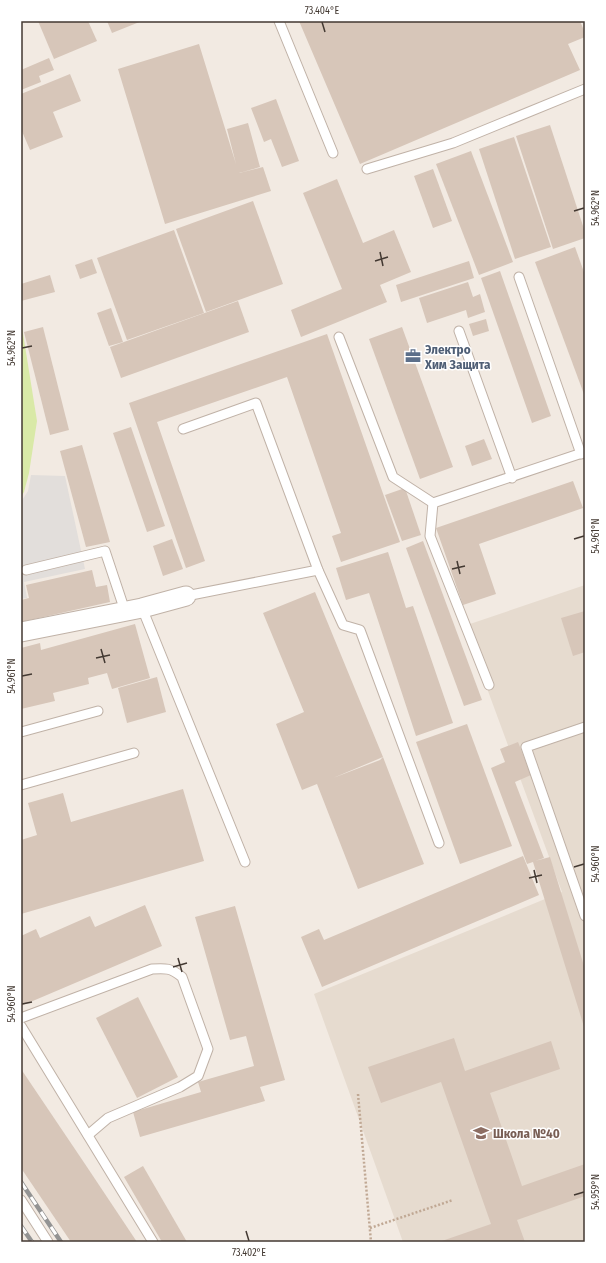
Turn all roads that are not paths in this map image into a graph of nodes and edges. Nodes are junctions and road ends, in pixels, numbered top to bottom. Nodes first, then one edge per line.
1 (279, 21) edge
2 (585, 89) edge
3 (333, 153) dead end
4 (368, 169) dead end
5 (519, 277) dead end
6 (459, 331) dead end
7 (339, 337) dead end
8 (183, 429) dead end
9 (583, 453) edge
10 (512, 478) junction
11 (433, 503) junction
12 (26, 570) dead end
13 (318, 570) junction
14 (186, 596) joint
15 (133, 609) junction
16 (21, 632) edge
17 (489, 685) dead end
18 (98, 711) dead end
19 (585, 727) edge
20 (21, 732) edge
21 (134, 753) dead end
22 (21, 785) edge
23 (440, 843) dead end
24 (245, 862) dead end
25 (585, 916) edge
26 (21, 1018) edge
27 (21, 1026) edge
28 (88, 1135) junction
29 (21, 1200) edge
30 (48, 1242) edge
31 (153, 1242) edge

1 - 3 lane
2 - 4 lane
5 - 9 lane
6 - 10 lane
7 - 11 lane
8 - 13 lane
9 - 10 lane
10 - 11 lane
11 - 17 lane
12 - 15 lane
13 - 14 lane
13 - 23 lane
14 - 15 street
15 - 16 street
15 - 24 lane
18 - 20 lane
19 - 25 lane
21 - 22 lane
26 - 28 lane
27 - 28 lane
28 - 31 lane
29 - 30 lane

